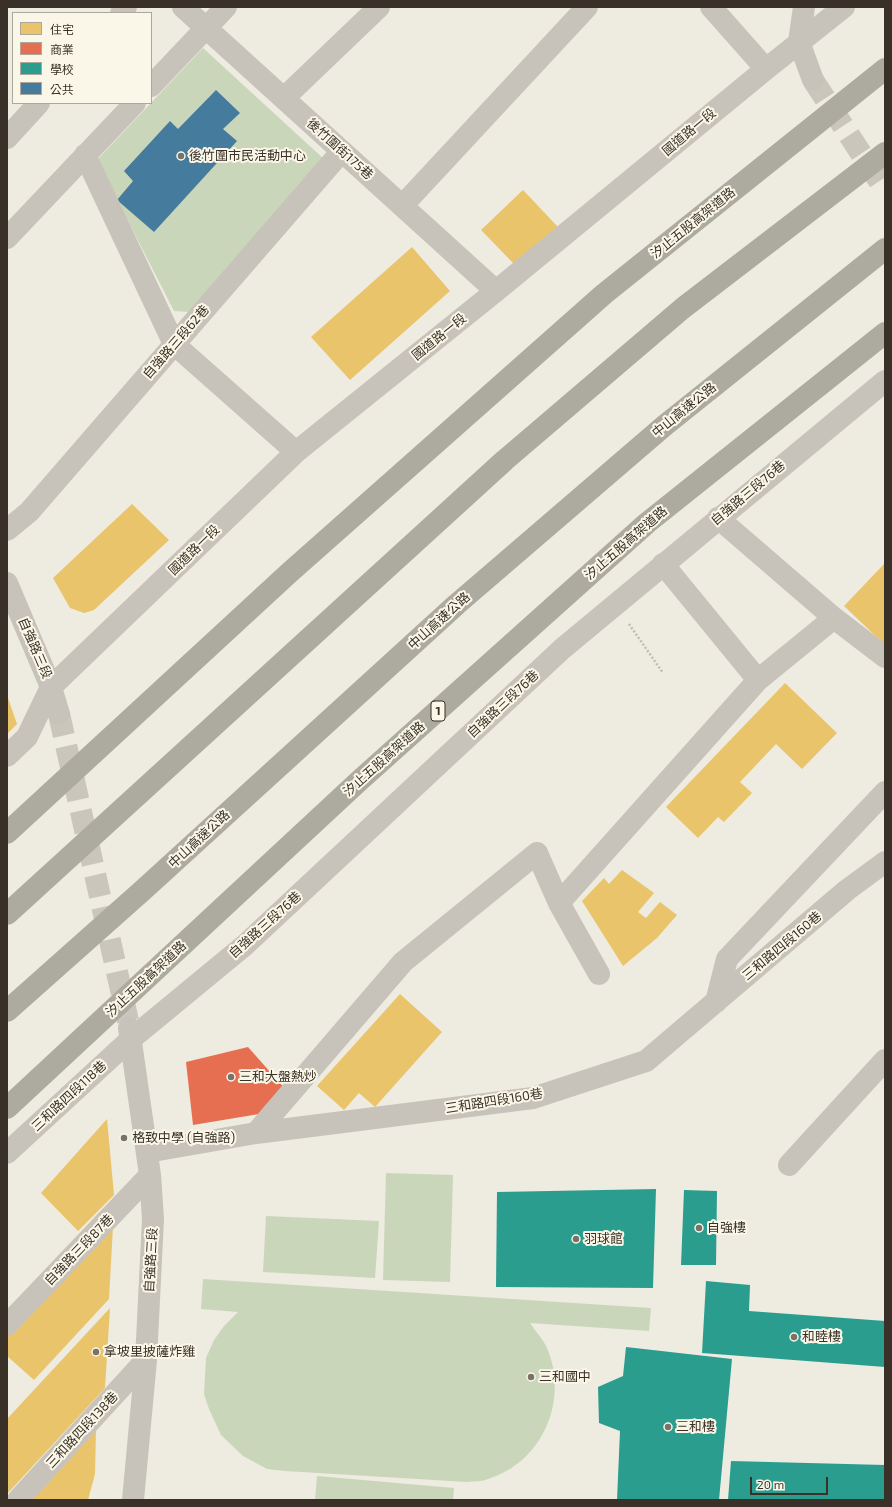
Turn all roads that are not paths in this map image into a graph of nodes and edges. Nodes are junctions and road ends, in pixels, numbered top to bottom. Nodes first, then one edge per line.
1 (184, 7) edge
2 (226, 7) edge
3 (380, 7) edge
4 (587, 7) edge
5 (711, 7) edge
6 (804, 7) edge
7 (844, 7) edge
8 (206, 28) junction
9 (799, 42) junction
10 (766, 69) junction
11 (885, 69) edge
12 (813, 80) tunnel mouth
13 (152, 85) edge
14 (284, 98) junction
15 (37, 104) edge
16 (134, 104) edge
17 (7, 138) edge
18 (342, 151) junction
19 (885, 153) edge
20 (85, 155) junction
21 (402, 206) junction
22 (7, 238) edge
23 (885, 249) edge
24 (496, 291) junction
25 (885, 333) edge
26 (174, 344) junction
27 (885, 381) edge
28 (296, 452) junction
29 (718, 518) junction
30 (7, 530) edge
31 (663, 564) junction
32 (7, 583) edge
33 (834, 618) junction
34 (885, 657) edge
35 (758, 680) junction
36 (51, 688) junction
37 (59, 714) tunnel mouth
38 (7, 756) edge
39 (885, 792) edge
40 (7, 833) edge
41 (885, 862) edge
42 (559, 903) junction
43 (7, 914) edge
44 (599, 974) dead end
45 (716, 1002) junction
46 (7, 1011) edge
47 (130, 1030) junction
48 (885, 1060) edge
49 (7, 1108) edge
50 (256, 1133) junction
51 (147, 1152) junction
52 (7, 1154) edge
53 (789, 1165) dead end
54 (150, 1175) junction
55 (7, 1325) edge
56 (146, 1360) junction
57 (18, 1500) edge
58 (133, 1500) edge

1 - 8 street, 後竹圍街175巷
2 - 8 street
3 - 14 street
4 - 21 street
5 - 10 street
6 - 9 street
7 - 9 street, 國道路一段
8 - 13 street
8 - 14 street, 後竹圍街175巷
9 - 10 street, 國道路一段
9 - 12 street
10 - 24 street, 國道路一段
11 - 40 highway, 汐止五股高架道路, bridge
14 - 18 street, 後竹圍街175巷
15 - 17 street
16 - 20 street
18 - 21 street, 後竹圍街175巷
18 - 26 street, 自強路三段62巷
19 - 43 highway
20 - 22 street
20 - 26 street
21 - 24 street, 後竹圍街175巷
23 - 46 highway, 中山高速公路
24 - 28 street, 國道路一段
25 - 49 highway, 汐止五股高架道路 / 1, bridge
26 - 28 street
26 - 30 street, 自強路三段62巷
27 - 29 street, 自強路三段76巷
28 - 36 street, 國道路一段
29 - 31 street, 自強路三段76巷
29 - 33 street
31 - 35 street
31 - 47 street, 自強路三段76巷
32 - 36 street, 自強路三段
33 - 34 street
33 - 35 street
35 - 42 street
36 - 37 street, 自強路三段
36 - 38 street, 國道路一段
39 - 45 street
41 - 45 street, 三和路四段160巷
42 - 44 street
42 - 50 street
45 - 50 street, 三和路四段160巷
47 - 51 street, 自強路三段
47 - 52 street, 三和路四段118巷
48 - 53 street
50 - 51 street, 三和路四段160巷
51 - 54 street, 自強路三段
54 - 55 street, 自強路三段87巷
54 - 56 street, 自強路三段
56 - 57 street, 三和路四段138巷
56 - 58 street, 自強路三段

